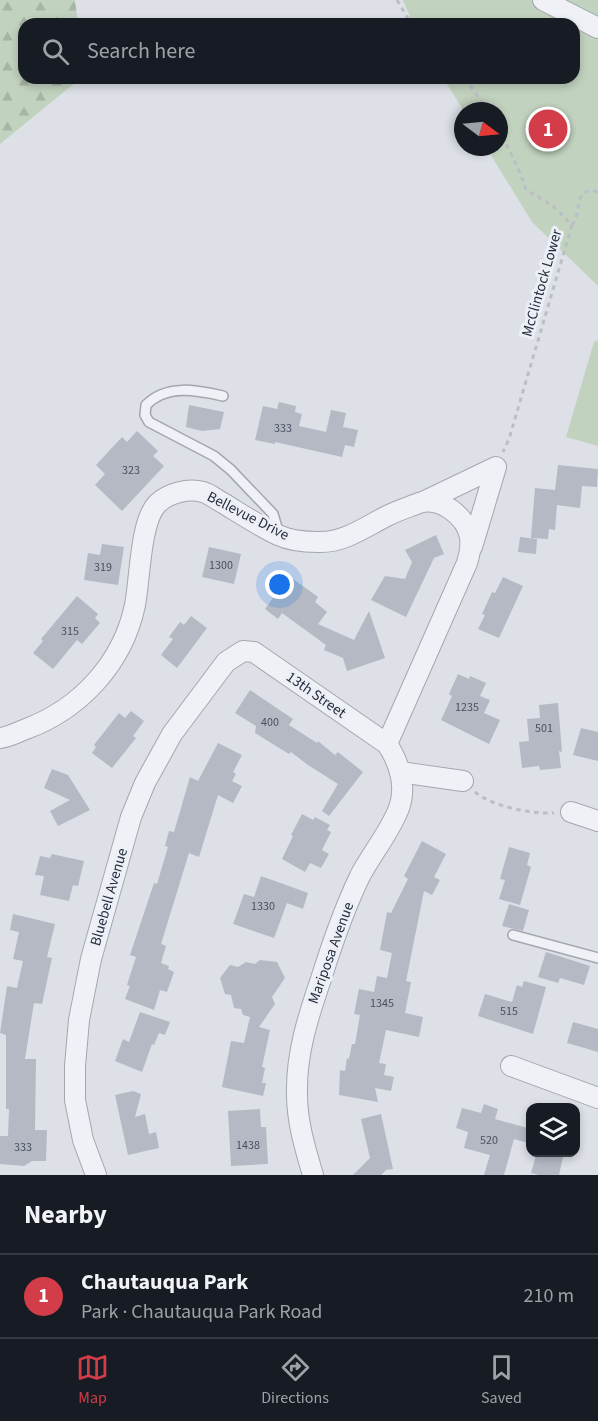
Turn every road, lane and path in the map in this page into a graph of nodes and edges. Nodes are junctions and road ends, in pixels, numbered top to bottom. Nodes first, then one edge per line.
1 (397, 0) edge
2 (543, 0) edge
3 (408, 18) edge
4 (578, 18) edge
5 (580, 19) edge
6 (598, 28) edge
7 (469, 84) edge
8 (482, 102) edge
9 (508, 147) edge
10 (598, 192) edge
11 (572, 225) junction
12 (222, 396) dead end
13 (496, 467) junction
14 (425, 501) junction
15 (280, 536) junction
16 (471, 552) junction
17 (243, 651) joint
18 (0, 738) edge
19 (387, 744) junction
20 (400, 772) junction
21 (463, 781) joint
22 (571, 812) joint
23 (598, 821) edge
24 (513, 934) dead end
25 (598, 958) edge
26 (511, 1066) dead end
27 (598, 1098) edge
28 (96, 1175) edge
29 (313, 1175) edge

1 - 3 path
2 - 4 street
5 - 6 street
7 - 8 path
9 - 11 path, McClintock Lower
10 - 11 path
11 - 13 path, McClintock Lower
12 - 15 lane
13 - 14 street, Bellevue Drive
13 - 16 street
14 - 15 street, Bellevue Drive
14 - 16 street
15 - 18 street, Bellevue Drive
16 - 19 street
17 - 19 street, 13th Street
17 - 28 street, Bluebell Avenue
19 - 20 street, Mariposa Avenue
20 - 21 street
20 - 29 street, Mariposa Avenue
21 - 22 path
22 - 23 street
24 - 25 lane
26 - 27 street

